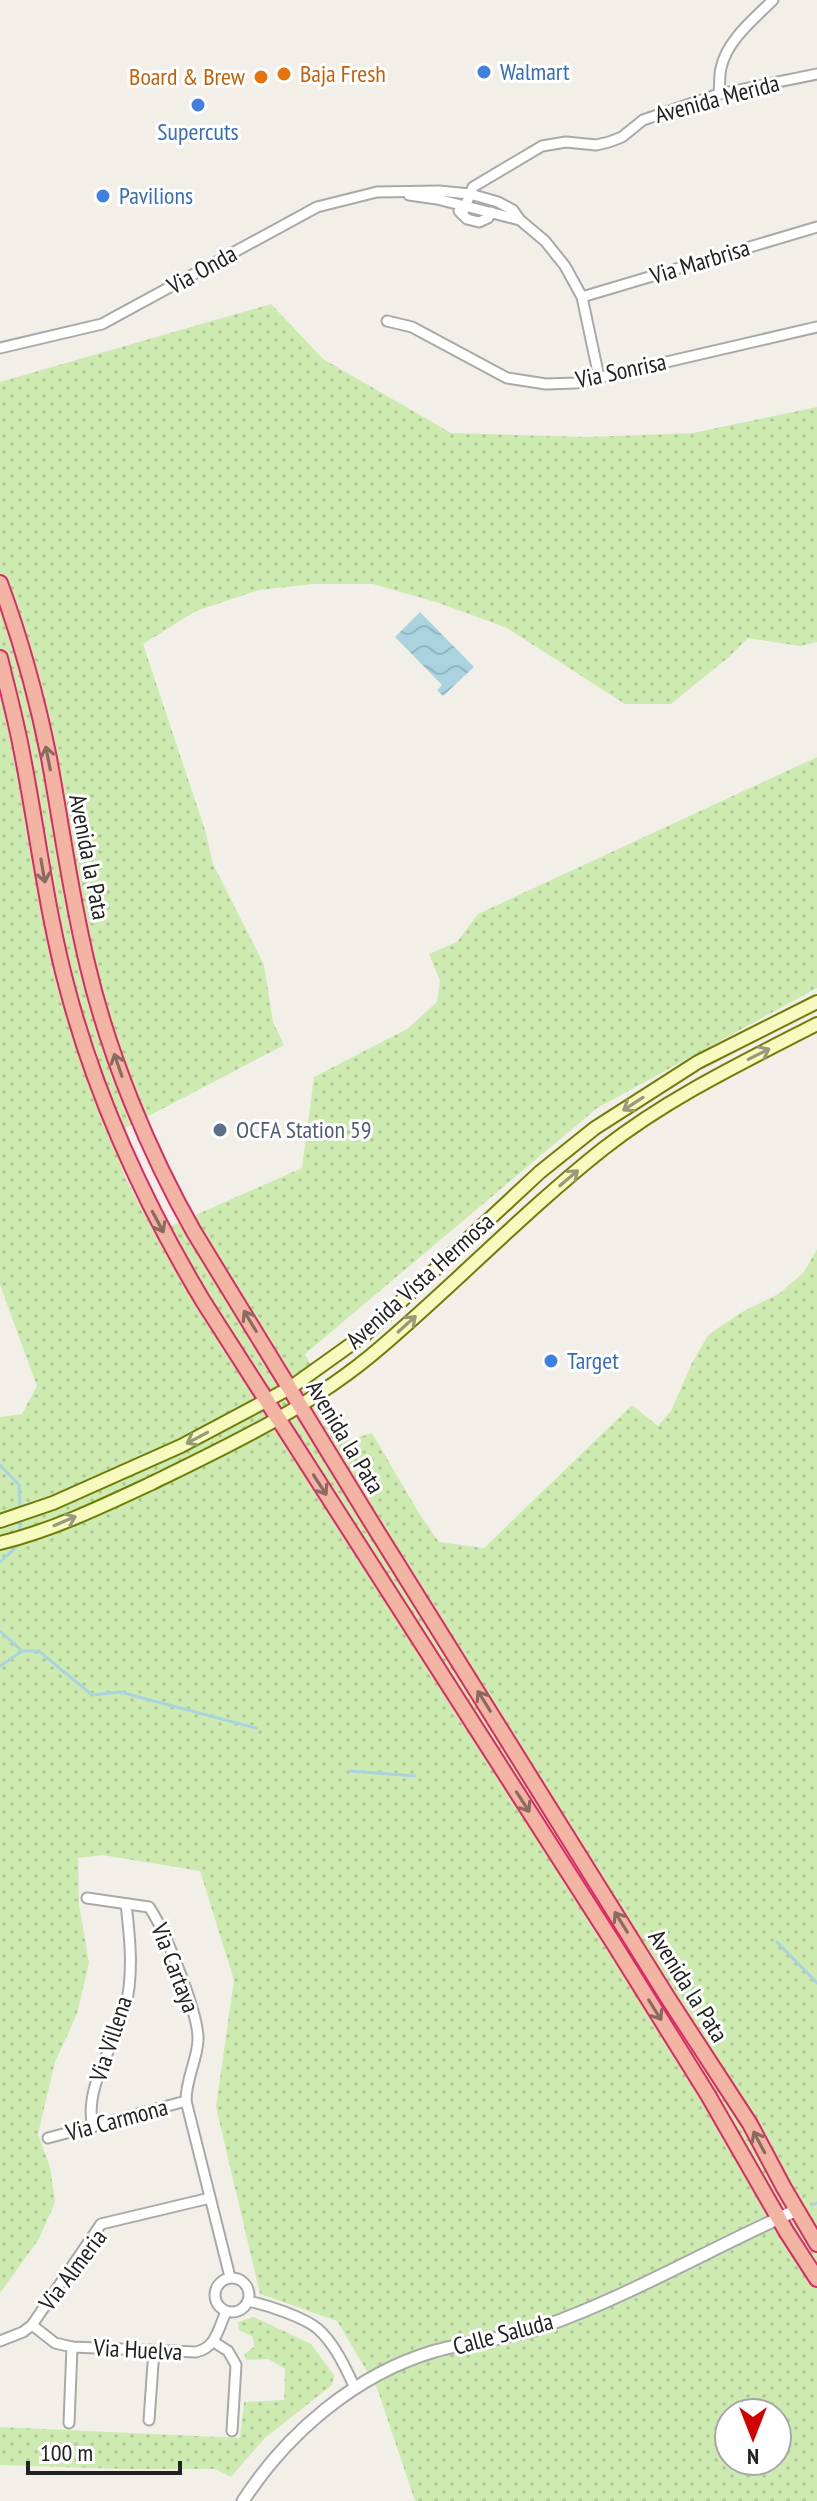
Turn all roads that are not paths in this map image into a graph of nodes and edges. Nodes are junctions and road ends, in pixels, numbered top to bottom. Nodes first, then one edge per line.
1 (773, 0) edge
2 (817, 74) edge
3 (719, 94) junction
4 (402, 192) junction
5 (470, 194) junction
6 (493, 200) junction
7 (464, 211) junction
8 (490, 214) junction
9 (520, 220) junction
10 (817, 227) edge
11 (582, 297) junction
12 (387, 321) dead end
13 (817, 327) edge
14 (0, 348) edge
15 (599, 377) junction
16 (0, 583) edge
17 (0, 658) edge
18 (817, 1002) edge
19 (817, 1024) edge
20 (290, 1388) junction
21 (266, 1401) junction
22 (301, 1405) junction
23 (277, 1419) junction
24 (0, 1521) edge
25 (0, 1543) edge
26 (87, 1898) dead end
27 (126, 1904) junction
28 (186, 2101) junction
29 (93, 2127) junction
30 (48, 2138) dead end
31 (210, 2198) junction
32 (797, 2210) junction
33 (779, 2218) junction
34 (817, 2244) edge
35 (230, 2277) junction
36 (817, 2279) edge
37 (248, 2301) junction
38 (226, 2312) junction
39 (32, 2325) junction
40 (0, 2341) edge
41 (214, 2342) junction
42 (72, 2347) junction
43 (154, 2350) junction
44 (355, 2388) junction
45 (149, 2420) dead end
46 (69, 2423) dead end
47 (232, 2431) dead end
48 (243, 2501) edge

1 - 3 street
2 - 3 street, Avenida Merida
3 - 5 street, Avenida Merida
4 - 5 street, Via Onda
4 - 7 street, Via Onda
4 - 14 street, Via Onda
5 - 6 street, Via Onda
5 - 7 street
6 - 8 street
6 - 9 street, Via Onda
7 - 8 street
8 - 9 street
9 - 11 street, Via Onda
10 - 11 street, Via Marbrisa
11 - 15 street, Via Onda
12 - 15 street, Via Sonrisa
13 - 15 street, Via Sonrisa
20 -> 16 highway, Avenida la Pata
17 -> 21 highway, Avenida la Pata
18 -> 20 main road, Avenida Vista Hermosa
22 -> 19 main road, Avenida Vista Hermosa
20 - 21 main road, Avenida Vista Hermosa
20 - 22 highway, Avenida la Pata
21 - 23 highway, Avenida la Pata
21 -> 24 main road, Avenida Vista Hermosa
22 - 23 main road, Avenida Vista Hermosa
32 -> 22 highway, Avenida la Pata
25 -> 23 main road, Avenida Vista Hermosa
23 -> 33 highway, Avenida la Pata
26 - 27 street, Via Cartaya
27 - 28 street, Via Cartaya
27 - 29 street, Via Villena
28 - 29 street, Via Carmona
28 - 31 street, Via Cartaya
29 - 30 street, Via Carmona
31 - 35 street, Via Cartaya
31 - 39 street, Via Almeria
32 - 33 street, Calle Saluda
32 - 34 highway, Avenida la Pata
33 - 36 highway, Avenida la Pata
33 - 44 street, Calle Saluda
35 - 37 street
35 - 38 street
37 - 38 street
37 - 44 street
38 - 41 street, Via Huelva
39 - 40 street
39 - 42 street, Via Huelva
41 - 43 street, Via Huelva
41 - 47 street
42 - 43 street, Via Huelva
42 - 46 street
43 - 45 street
44 - 48 street, Calle Saluda

